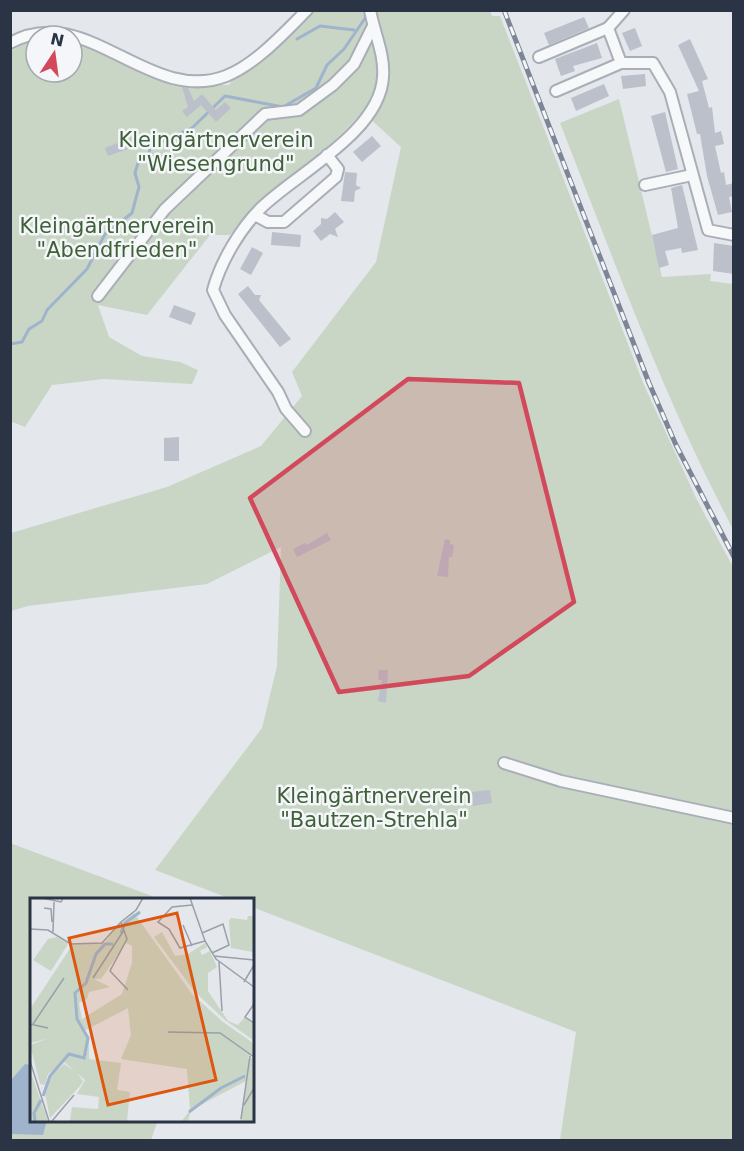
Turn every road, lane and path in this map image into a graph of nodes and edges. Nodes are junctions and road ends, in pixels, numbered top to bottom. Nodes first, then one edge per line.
1 (307, 10) edge
2 (624, 10) edge
3 (371, 19) edge
4 (608, 28) junction
5 (10, 43) edge
6 (539, 57) dead end
7 (621, 63) junction
8 (556, 92) dead end
9 (327, 155) junction
10 (692, 175) junction
11 (645, 185) dead end
12 (255, 215) junction
13 (734, 235) edge
14 (98, 296) dead end
15 (305, 431) dead end
16 (504, 763) dead end
17 (734, 818) edge

1 - 5 street
2 - 4 street
3 - 9 street
3 - 14 street
4 - 6 street
4 - 7 street
7 - 8 street
7 - 10 street
9 - 12 street
9 - 12 street
10 - 11 street
10 - 13 street
12 - 15 street
16 - 17 street

